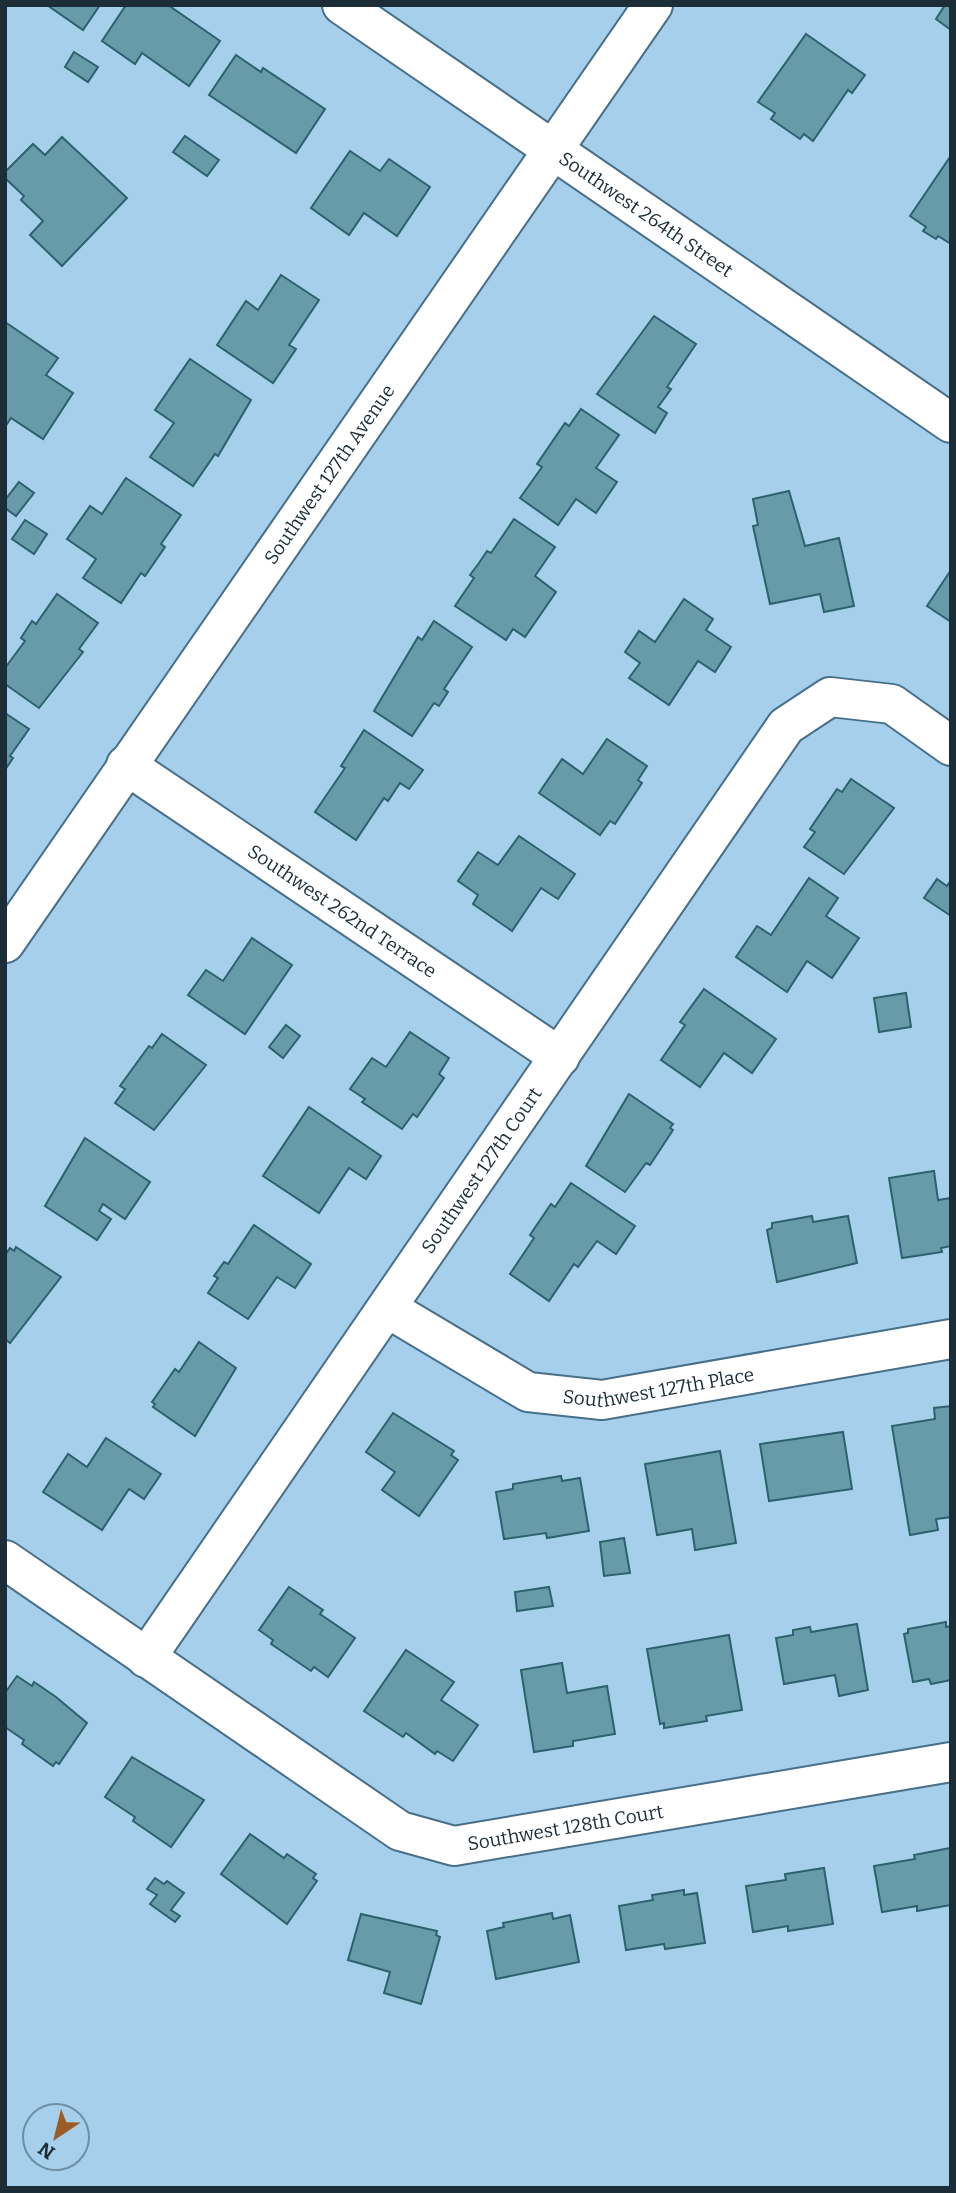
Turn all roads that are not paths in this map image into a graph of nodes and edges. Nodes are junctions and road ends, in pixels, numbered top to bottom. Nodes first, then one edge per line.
1 (342, 5) edge
2 (653, 5) edge
3 (552, 149) junction
4 (951, 423) edge
5 (951, 746) edge
6 (126, 765) junction
7 (5, 943) edge
8 (560, 1057) junction
9 (387, 1308) junction
10 (951, 1339) edge
11 (5, 1560) edge
12 (146, 1658) junction
13 (951, 1762) edge

1 - 3 street, Southwest 264th Street
2 - 3 street, Southwest 127th Avenue
3 - 4 street, Southwest 264th Street
3 - 6 street, Southwest 127th Avenue
5 - 8 street, Southwest 127th Court
6 - 7 street, Southwest 127th Avenue
6 - 8 street, Southwest 262nd Terrace
8 - 9 street, Southwest 127th Court
9 - 10 street, Southwest 127th Place
9 - 12 street, Southwest 127th Court
11 - 12 street, Southwest 128th Court
12 - 13 street, Southwest 128th Court

